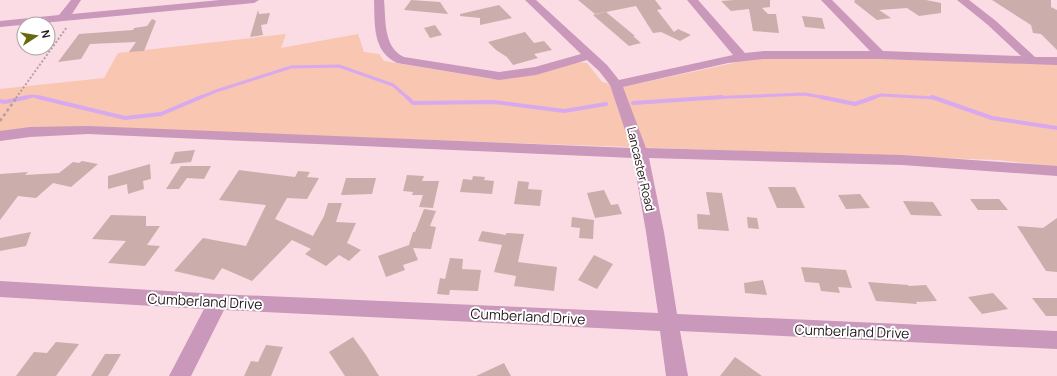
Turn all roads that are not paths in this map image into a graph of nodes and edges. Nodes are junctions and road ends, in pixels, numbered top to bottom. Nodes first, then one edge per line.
1 (76, 0) edge
2 (254, 0) edge
3 (379, 0) edge
4 (530, 0) edge
5 (692, 0) edge
6 (826, 0) edge
7 (962, 0) edge
8 (63, 18) junction
9 (0, 24) edge
10 (589, 55) junction
11 (880, 55) junction
12 (742, 57) junction
13 (1032, 60) junction
14 (1057, 61) edge
15 (616, 85) junction
16 (0, 136) edge
17 (640, 153) junction
18 (1057, 171) edge
19 (0, 289) edge
20 (218, 302) junction
21 (669, 323) junction
22 (1057, 340) edge
23 (180, 376) edge
24 (677, 376) edge

1 - 8 street
2 - 8 street
3 - 10 street
4 - 10 street, Lancaster Road
5 - 12 street
6 - 11 street
7 - 13 street
8 - 9 street
10 - 15 street, Lancaster Road
11 - 12 street
11 - 13 street
12 - 15 street
13 - 14 street
15 - 17 street, Lancaster Road
16 - 17 street
17 - 18 street
17 - 21 street, Lancaster Road
19 - 20 street, Cumberland Drive
20 - 21 street, Cumberland Drive
20 - 23 street
21 - 22 street, Cumberland Drive
21 - 24 street, Lancaster Road

